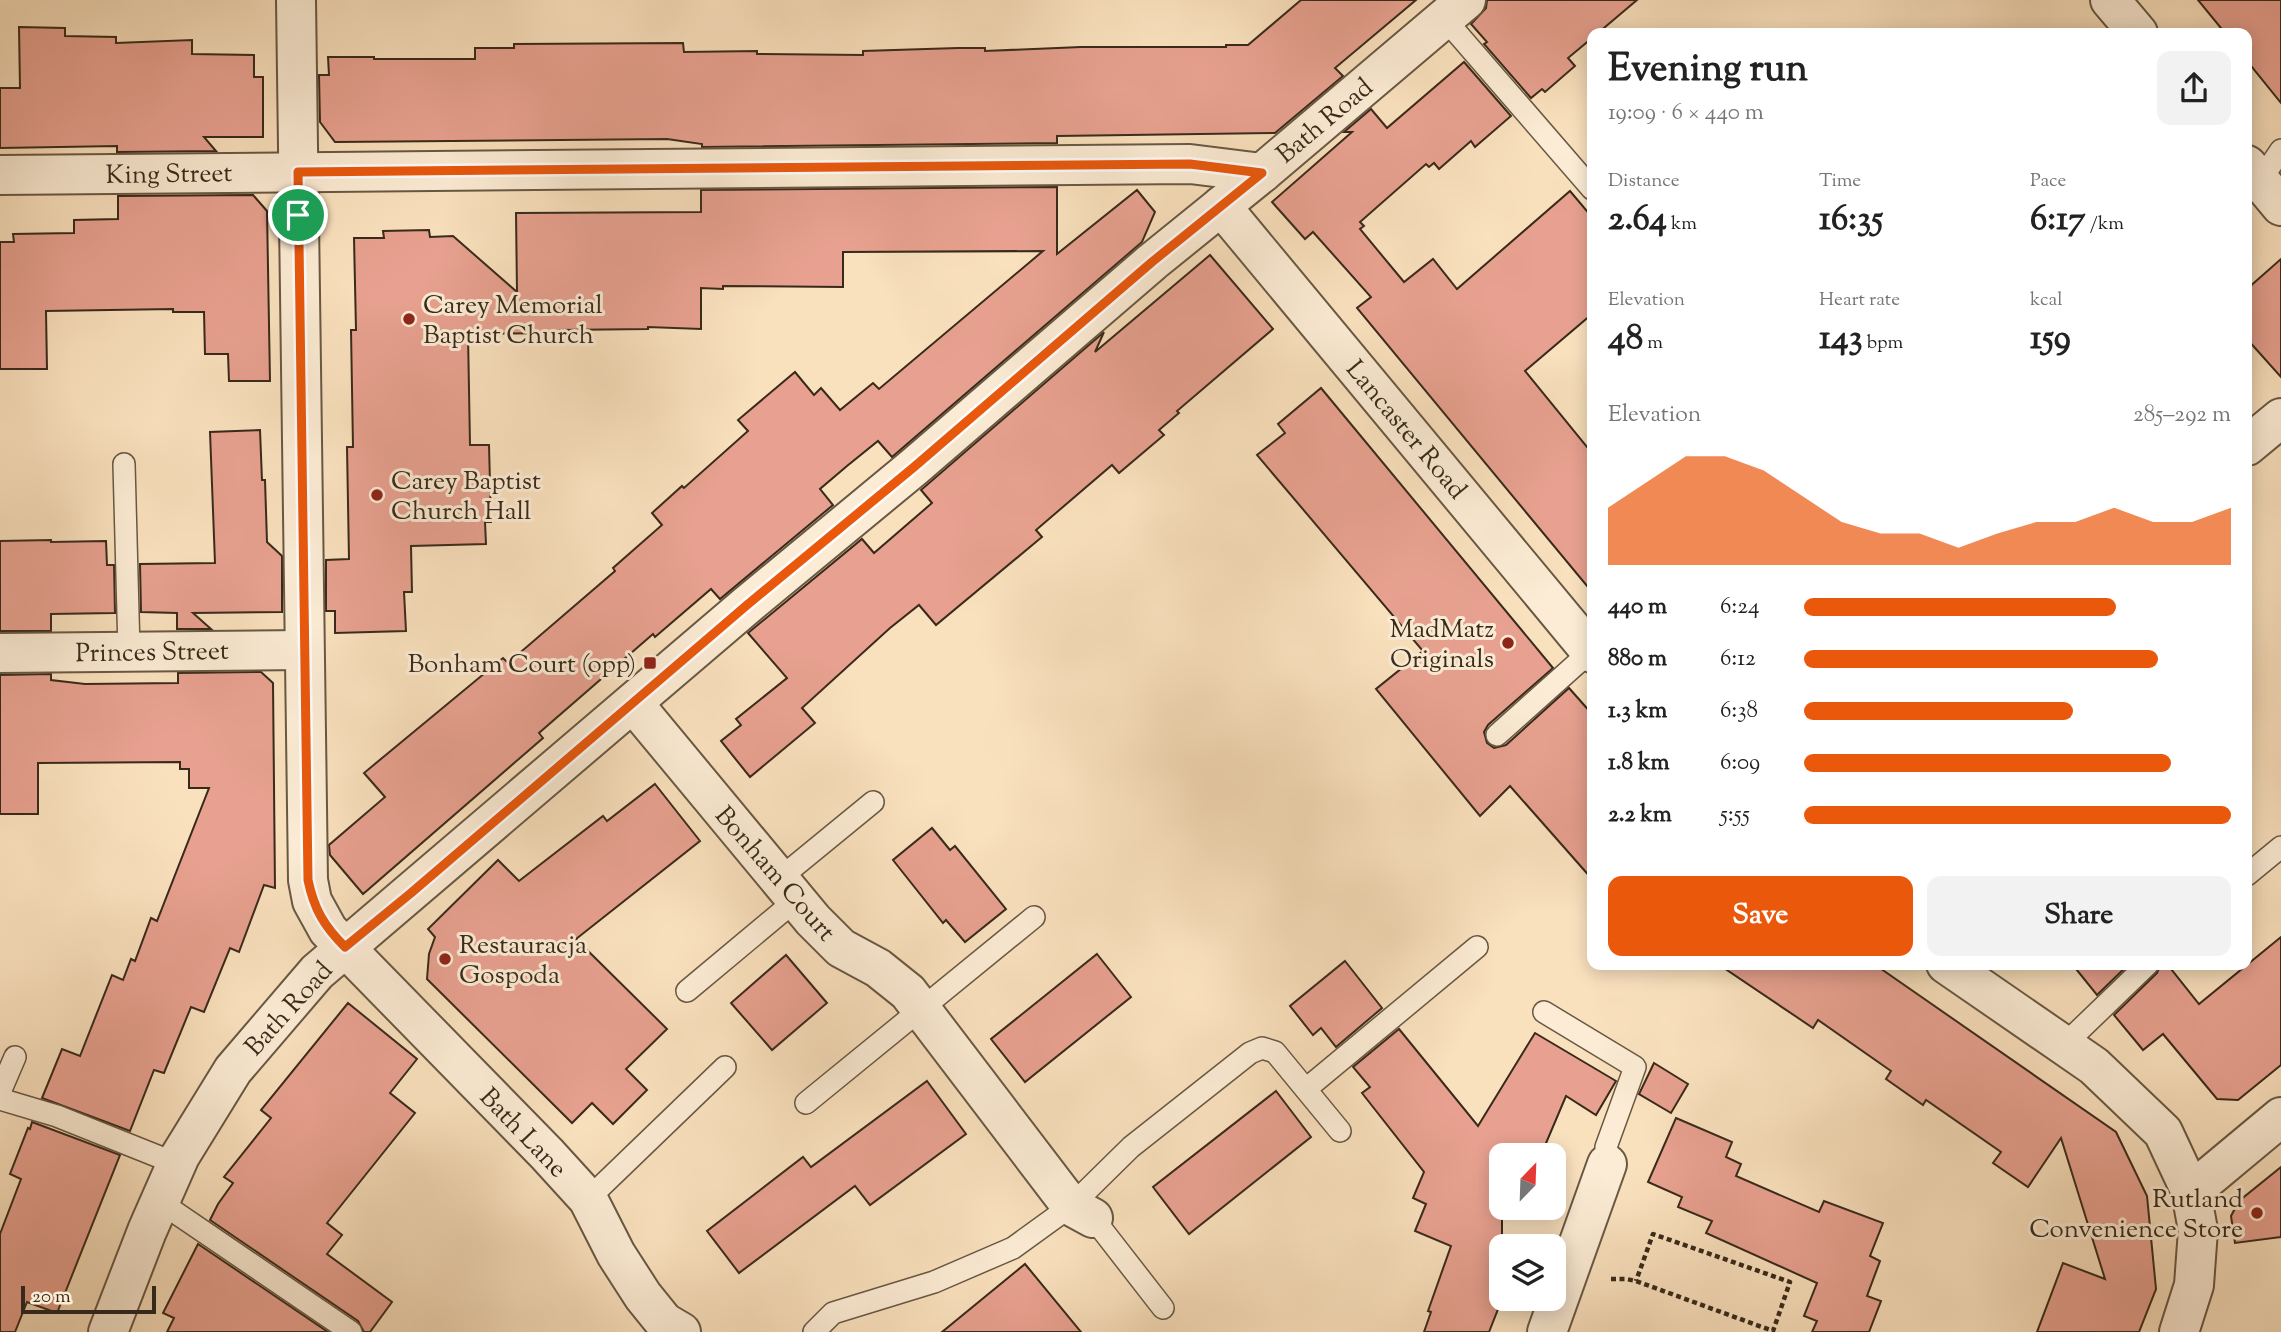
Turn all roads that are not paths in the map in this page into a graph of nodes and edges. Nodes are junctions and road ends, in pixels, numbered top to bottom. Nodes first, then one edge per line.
1 (296, 0) edge
2 (2110, 0) edge
3 (1455, 9) edge
4 (2134, 28) edge
5 (2281, 150) edge
6 (298, 172) junction
7 (1262, 173) junction
8 (0, 175) edge
9 (1587, 182) edge
10 (2263, 184) edge
11 (1221, 206) junction
12 (2281, 418) edge
13 (2252, 442) edge
14 (124, 464) dead end
15 (1587, 646) edge
16 (304, 650) junction
17 (129, 651) junction
18 (0, 653) edge
19 (1587, 656) edge
20 (633, 704) junction
21 (1497, 735) dead end
22 (873, 802) dead end
23 (2281, 847) edge
24 (2252, 871) edge
25 (788, 890) junction
26 (1034, 917) dead end
27 (345, 947) junction
28 (1478, 947) dead end
29 (1955, 970) edge
30 (2142, 970) edge
31 (687, 992) dead end
32 (922, 1009) junction
33 (1544, 1012) dead end
34 (2064, 1044) junction
35 (15, 1057) dead end
36 (725, 1067) dead end
37 (1306, 1089) junction
38 (0, 1092) edge
39 (0, 1098) edge
40 (806, 1103) dead end
41 (2281, 1117) edge
42 (1340, 1131) dead end
43 (177, 1164) junction
44 (1607, 1164) joint
45 (2191, 1192) junction
46 (588, 1199) junction
47 (160, 1202) junction
48 (1082, 1212) junction
49 (1163, 1308) dead end
50 (108, 1332) edge
51 (351, 1332) edge
52 (681, 1332) edge
53 (814, 1332) edge
54 (1547, 1332) edge
55 (2179, 1332) edge

1 - 6 street, Bath Lane
2 - 4 street
3 - 7 street, Bath Road
3 - 9 lane
5 - 10 lane
6 - 7 street, King Street
6 - 8 street, King Street
6 - 16 street, Bath Lane
7 - 11 street, Bath Road
11 - 15 street, Lancaster Road
11 - 20 street, Bath Road
12 - 13 street
14 - 17 lane
16 - 17 street, Princes Street
16 - 27 street, Bath Lane
17 - 18 street, Princes Street
19 - 21 lane
20 - 25 street, Bonham Court
20 - 27 street, Bath Road
22 - 25 lane
23 - 24 lane
25 - 31 lane
25 - 32 street, Bonham Court
26 - 32 lane
27 - 43 street, Bath Road
27 - 46 street, Bath Lane
28 - 37 lane
29 - 34 street
30 - 34 lane
32 - 40 lane
32 - 48 street, Bonham Court
33 - 44 lane
34 - 45 street
35 - 38 lane
36 - 46 lane
37 - 42 lane
37 - 48 lane
39 - 43 lane
41 - 45 street
43 - 47 street, Bath Road
44 - 54 street
45 - 55 street
46 - 52 street, Bath Lane
47 - 50 street, Bath Road
47 - 51 lane
48 - 49 lane
48 - 53 lane

